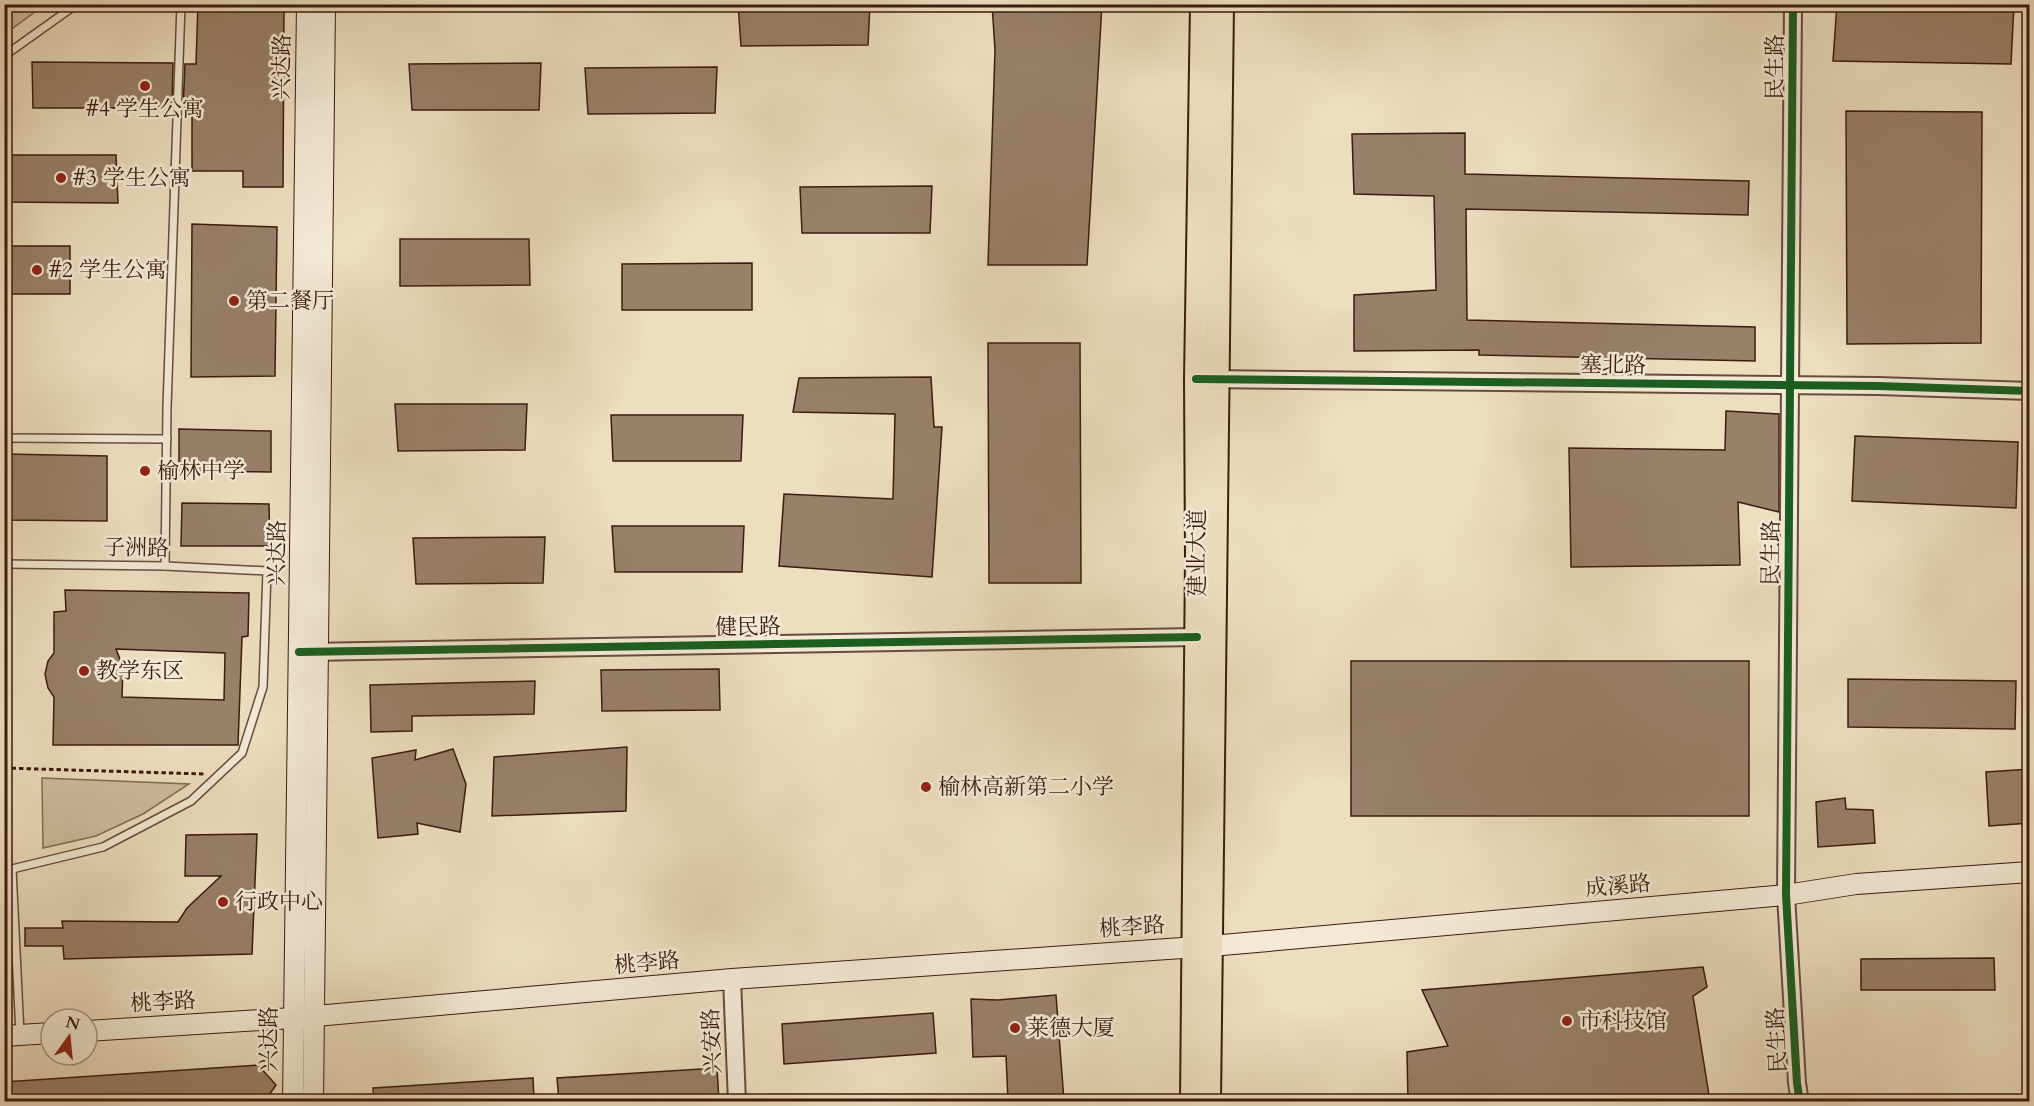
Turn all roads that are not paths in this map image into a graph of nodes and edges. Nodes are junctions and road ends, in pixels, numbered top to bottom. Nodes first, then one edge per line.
1 (76, 4) edge
2 (181, 4) edge
3 (307, 4) edge
4 (325, 4) edge
5 (1202, 4) edge
6 (1222, 4) edge
7 (1793, 4) edge
8 (4, 56) edge
9 (1207, 379) junction
10 (1790, 385) junction
11 (2030, 391) edge
12 (4, 438) edge
13 (167, 439) junction
14 (4, 564) edge
15 (165, 566) junction
16 (1197, 637) junction
17 (309, 652) junction
18 (8, 869) edge
19 (2030, 872) edge
20 (1786, 895) junction
21 (1203, 946) junction
22 (732, 979) junction
23 (313, 1017) junction
24 (293, 1018) junction
25 (99, 1030) edge
26 (39, 1034) edge
27 (12, 1035) edge
28 (293, 1101) edge
29 (313, 1101) edge
30 (737, 1101) edge
31 (1192, 1101) edge
32 (1209, 1101) edge
33 (1800, 1101) edge

1 - 8 lane
2 - 13 lane
3 - 17 main road, 兴达路
4 - 17 main road, 兴达路
5 - 9 main road, 建业大道
6 - 9 main road, 建业大道
7 - 10 street, 民生路
9 - 10 street, 塞北路
9 - 16 main road, 建业大道
9 - 21 main road, 建业大道
10 - 11 street, 塞北路
10 - 20 street, 民生路
12 - 13 lane
13 - 15 lane
14 - 15 lane, 子洲路
15 - 18 lane, 子洲路
16 - 17 street, 健民路
16 - 21 main road, 建业大道
17 - 23 main road, 兴达路
17 - 24 main road, 兴达路
18 - 27 lane
19 - 20 main road, 成溪路
20 - 21 main road, 成溪路
20 - 33 street, 民生路
21 - 22 main road, 桃李路
21 - 31 main road, 建业大道
21 - 32 main road, 建业大道
22 - 23 main road, 桃李路
22 - 30 street, 兴安路
23 - 24 main road, 桃李路
23 - 29 main road, 兴达路
24 - 25 main road, 桃李路
24 - 28 main road, 兴达路
26 - 27 main road

